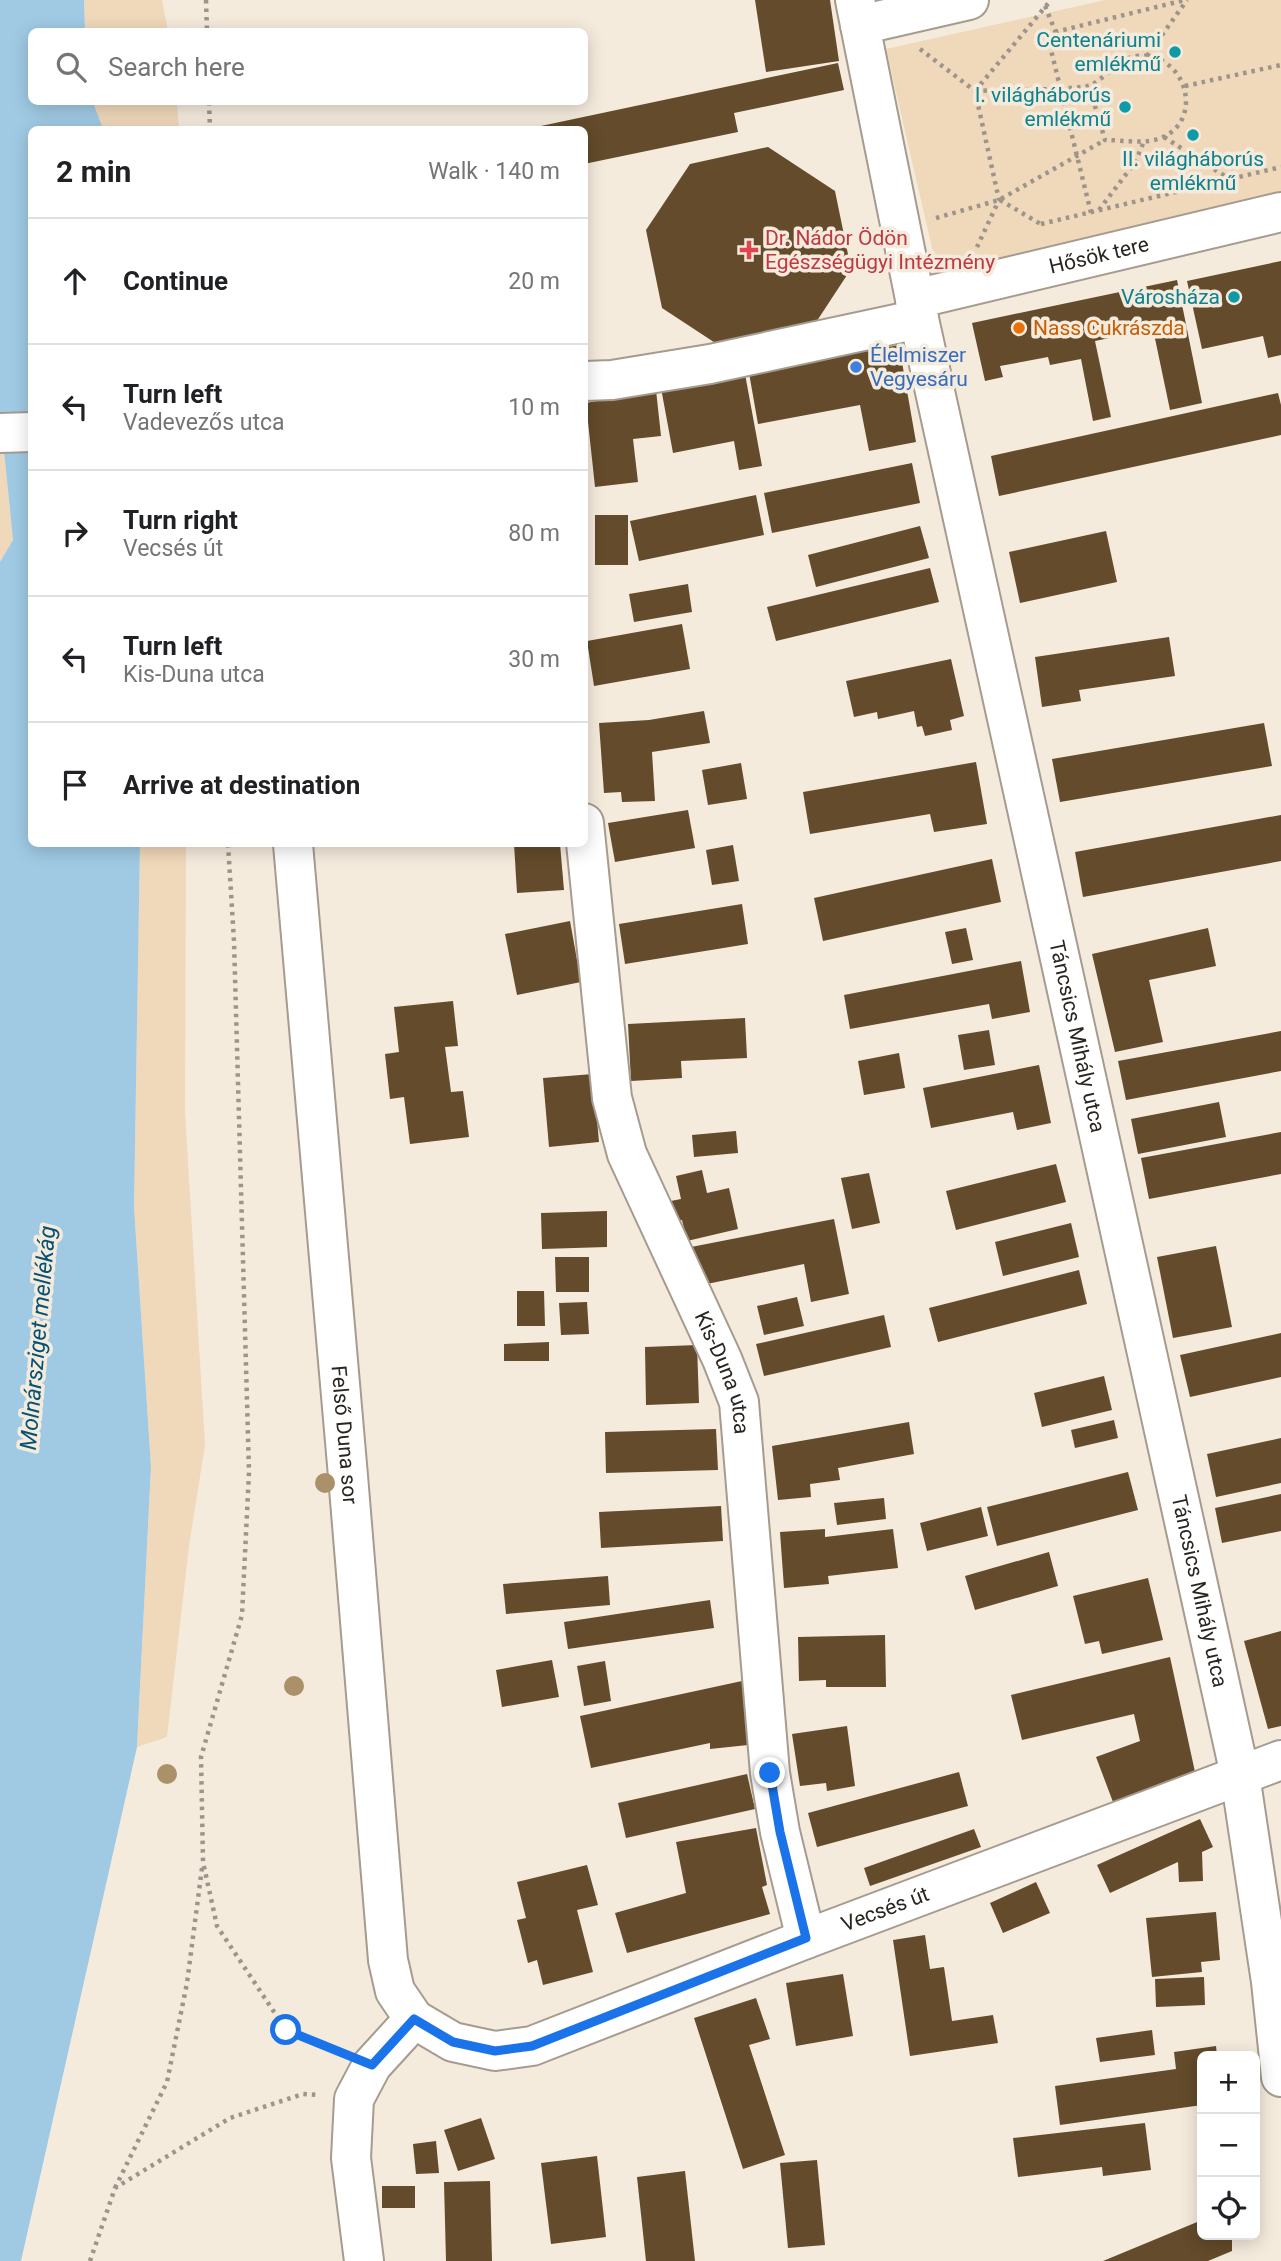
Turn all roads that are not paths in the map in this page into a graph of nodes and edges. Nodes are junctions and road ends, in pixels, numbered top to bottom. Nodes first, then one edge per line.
1 (969, 0) edge
2 (858, 13) edge
3 (1281, 212) edge
4 (917, 309) junction
5 (588, 381) edge
6 (28, 432) edge
7 (0, 433) edge
8 (293, 847) edge
9 (586, 847) edge
10 (1281, 1760) edge
11 (1240, 1775) junction
12 (806, 1938) junction
13 (414, 2019) junction
14 (1281, 2077) edge
15 (364, 2261) edge

1 - 2 street
2 - 4 street, Táncsics Mihály utca
3 - 4 street, Hősök tere
4 - 5 street, Hősök tere
4 - 11 street, Táncsics Mihály utca
6 - 7 street
8 - 13 street, Felső Duna sor
9 - 12 street, Kis-Duna utca
10 - 11 street, Vecsés út
11 - 12 street, Vecsés út
11 - 14 street, Táncsics Mihály utca
12 - 13 street, Vecsés út
13 - 15 street

